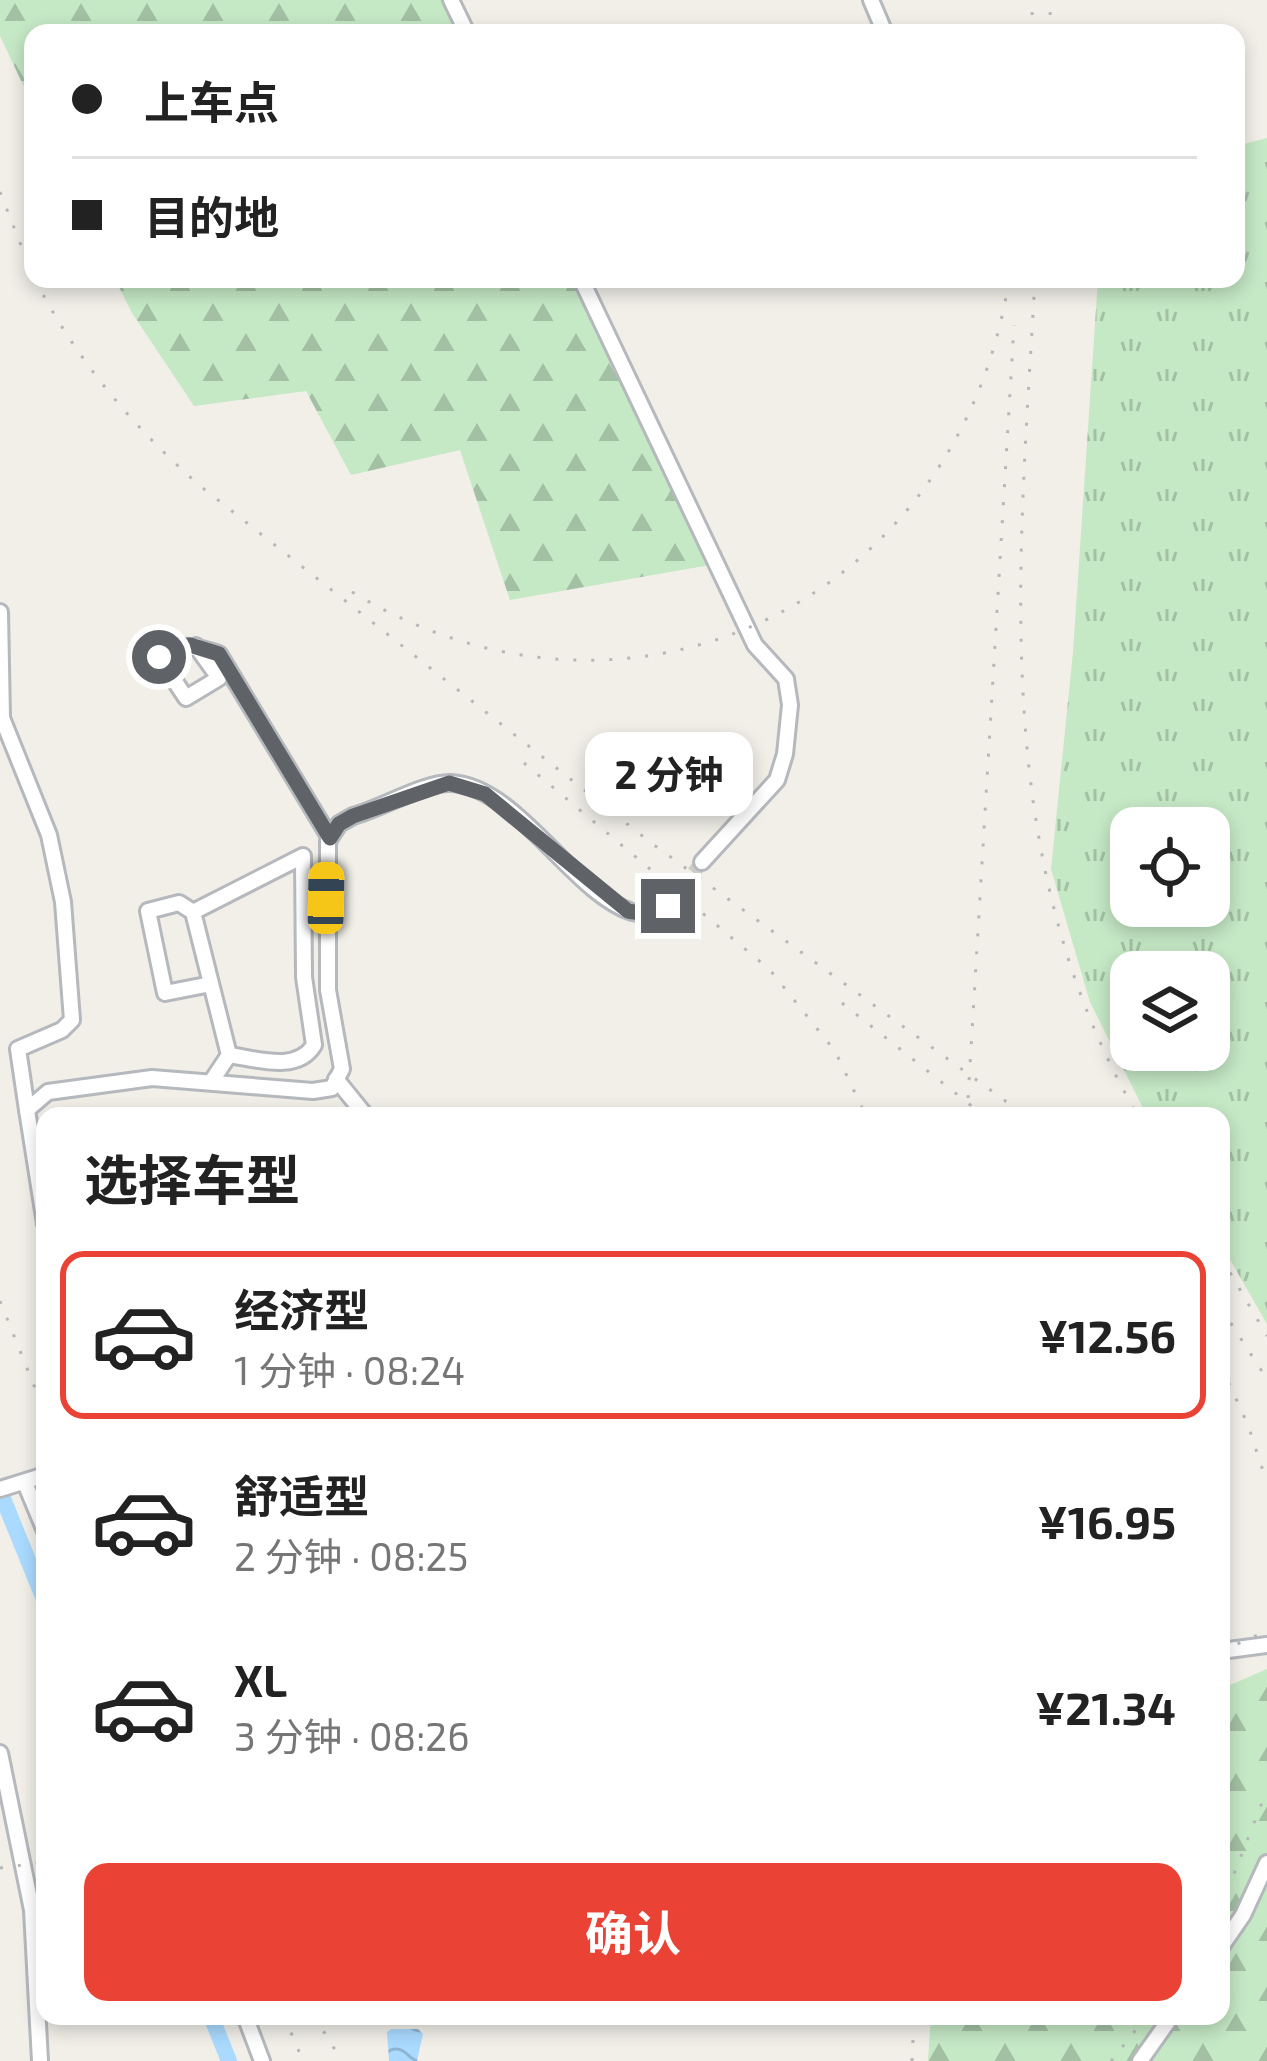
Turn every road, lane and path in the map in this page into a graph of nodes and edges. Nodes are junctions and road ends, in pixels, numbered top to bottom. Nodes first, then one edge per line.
1 (585, 288) edge
2 (0, 612) edge
3 (196, 646) dead end
4 (330, 838) junction
5 (702, 862) tunnel mouth
6 (668, 906) dead end
7 (193, 913) junction
8 (211, 984) junction
9 (230, 1055) junction
10 (337, 1079) junction
11 (211, 1082) junction
12 (359, 1107) edge
13 (27, 1109) junction
14 (36, 1166) edge
15 (36, 1479) edge
16 (24, 1484) junction
17 (0, 1489) edge
18 (36, 1511) edge
19 (1267, 1645) edge
20 (1230, 1650) edge
21 (0, 1754) edge
22 (1267, 1863) edge
23 (1230, 1934) edge
24 (36, 1986) edge
25 (38, 2025) edge
26 (248, 2025) edge
27 (1166, 2025) edge
28 (40, 2061) edge
29 (262, 2061) edge
30 (1140, 2061) edge

1 - 5 street
2 - 13 street
3 - 4 street
4 - 6 street
4 - 10 street
7 - 8 street
7 - 8 street
7 - 9 street
8 - 9 street
9 - 11 street
10 - 11 street
10 - 12 street
11 - 13 street
13 - 14 street
15 - 16 street
16 - 17 street
16 - 18 street
19 - 20 street
21 - 24 street
22 - 23 street
25 - 28 street
26 - 29 street
27 - 30 street

